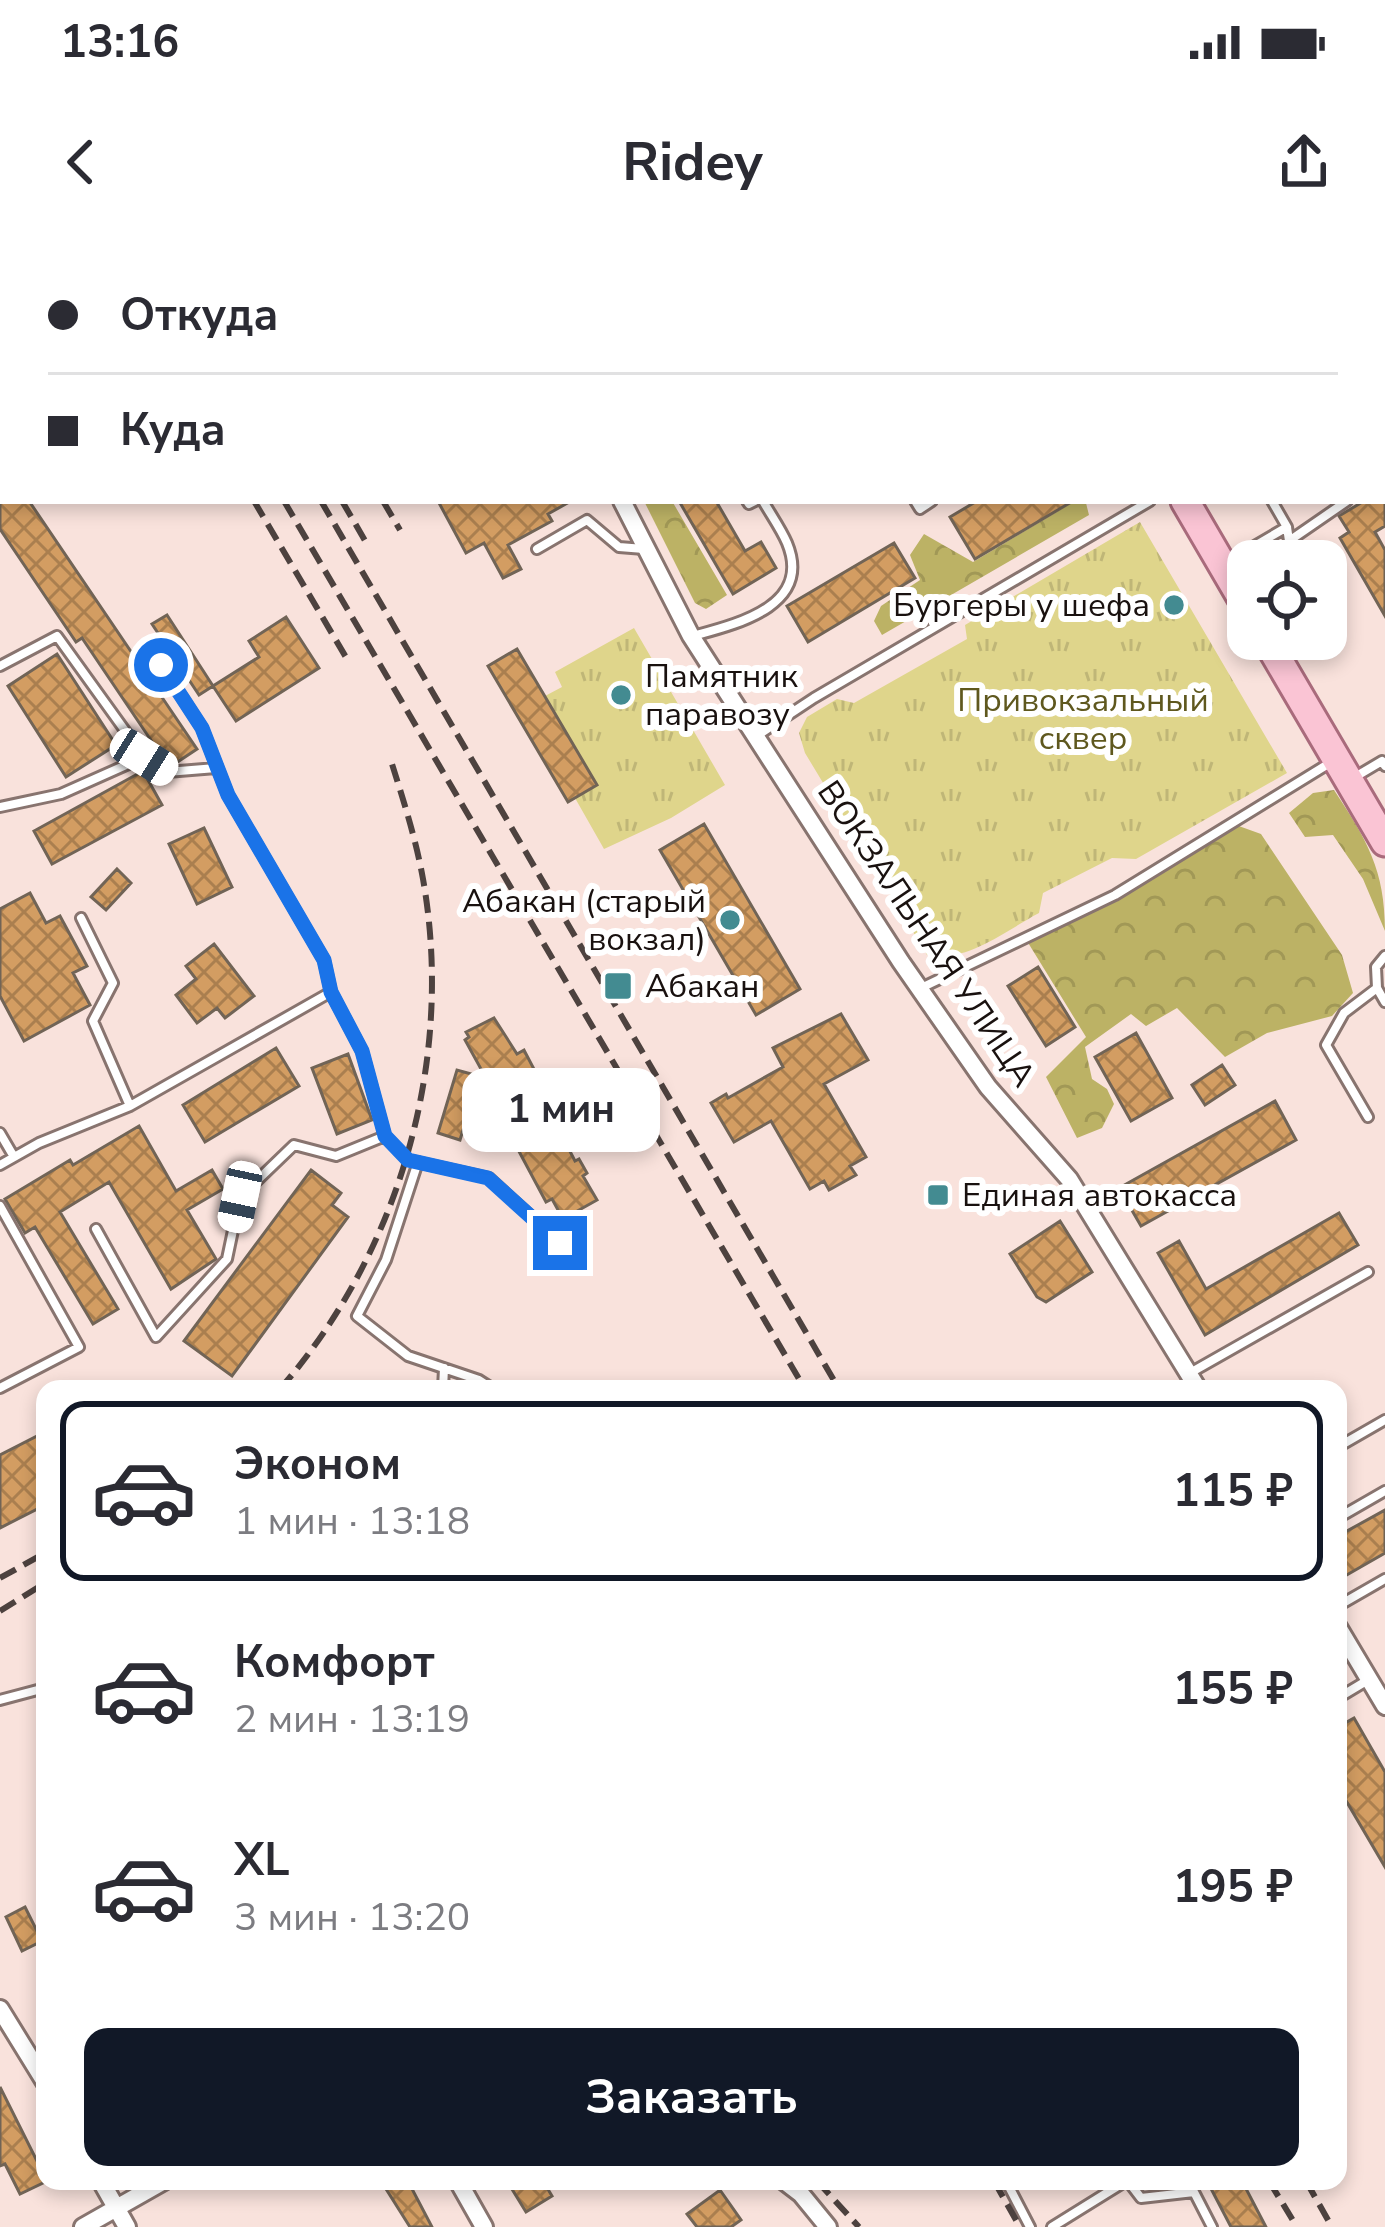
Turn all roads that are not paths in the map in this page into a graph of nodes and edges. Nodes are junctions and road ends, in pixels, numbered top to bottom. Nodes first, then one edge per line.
1 (623, 504) edge
2 (757, 504) edge
3 (1145, 504) edge
4 (1187, 504) edge
5 (1273, 504) edge
6 (1343, 504) edge
7 (1287, 527) junction
8 (537, 549) dead end
9 (645, 550) junction
10 (1222, 564) junction
11 (1227, 572) edge
12 (692, 636) junction
13 (1278, 660) edge
14 (161, 665) dead end
15 (0, 666) edge
16 (758, 736) junction
17 (144, 757) junction
18 (1385, 766) edge
19 (216, 768) junction
20 (1342, 770) junction
21 (0, 807) edge
22 (1385, 842) edge
23 (81, 918) dead end
24 (1385, 956) edge
25 (920, 988) junction
26 (1376, 988) junction
27 (331, 992) junction
28 (1385, 1002) edge
29 (130, 1106) junction
30 (1368, 1117) dead end
31 (0, 1133) edge
32 (385, 1136) junction
33 (14, 1157) junction
34 (418, 1162) junction
35 (0, 1165) edge
36 (0, 1206) edge
37 (96, 1229) dead end
38 (560, 1243) dead end
39 (1368, 1272) dead end
40 (444, 1368) junction
41 (443, 1380) edge
42 (472, 1380) edge
43 (1193, 1380) edge
44 (1204, 1380) edge
45 (0, 1388) edge
46 (1385, 1420) edge
47 (1347, 1442) edge
48 (1385, 1491) edge
49 (1347, 1512) edge
50 (1385, 1579) edge
51 (1347, 1601) edge
52 (1347, 1644) edge
53 (1369, 1680) junction
54 (36, 1690) edge
55 (1347, 1693) edge
56 (0, 1700) edge
57 (1385, 1706) edge
58 (0, 2008) edge
59 (36, 2067) edge
60 (106, 2190) edge
61 (147, 2190) edge
62 (463, 2190) edge
63 (796, 2190) edge
64 (1011, 2190) edge
65 (1112, 2190) edge
66 (1134, 2190) edge
67 (116, 2207) junction
68 (83, 2227) edge
69 (127, 2227) edge
70 (484, 2227) edge
71 (828, 2227) edge
72 (1030, 2227) edge
73 (1052, 2227) edge
74 (1212, 2227) edge

1 - 9 street, ВОКЗАЛЬНАЯ УЛИЦА
2 - 12 lane
3 - 16 lane
4 - 10 main road
5 - 7 lane
6 - 7 lane
7 - 10 lane
8 - 9 lane
9 - 12 street, ВОКЗАЛЬНАЯ УЛИЦА
10 - 11 main road
12 - 16 street, ВОКЗАЛЬНАЯ УЛИЦА
13 - 20 main road
14 - 19 lane
15 - 17 lane
16 - 25 street, ВОКЗАЛЬНАЯ УЛИЦА
17 - 19 lane
17 - 21 lane
18 - 20 lane
19 - 27 lane
20 - 22 main road
20 - 25 lane
23 - 29 lane
24 - 26 lane
25 - 43 street, ВОКЗАЛЬНАЯ УЛИЦА
26 - 28 lane
26 - 30 lane
27 - 29 lane
27 - 32 lane
29 - 33 lane
31 - 33 lane
32 - 34 lane
32 - 37 lane
33 - 35 lane
34 - 38 lane
34 - 40 lane
36 - 45 lane
39 - 44 lane
40 - 41 lane
40 - 42 lane
46 - 47 lane
48 - 49 lane
50 - 51 lane
52 - 53 street
53 - 55 lane
53 - 57 street
54 - 56 lane
58 - 59 street
60 - 67 street
61 - 67 street
62 - 70 street
63 - 71 street
64 - 72 lane
65 - 73 lane
66 - 74 lane
67 - 68 street
67 - 69 street

